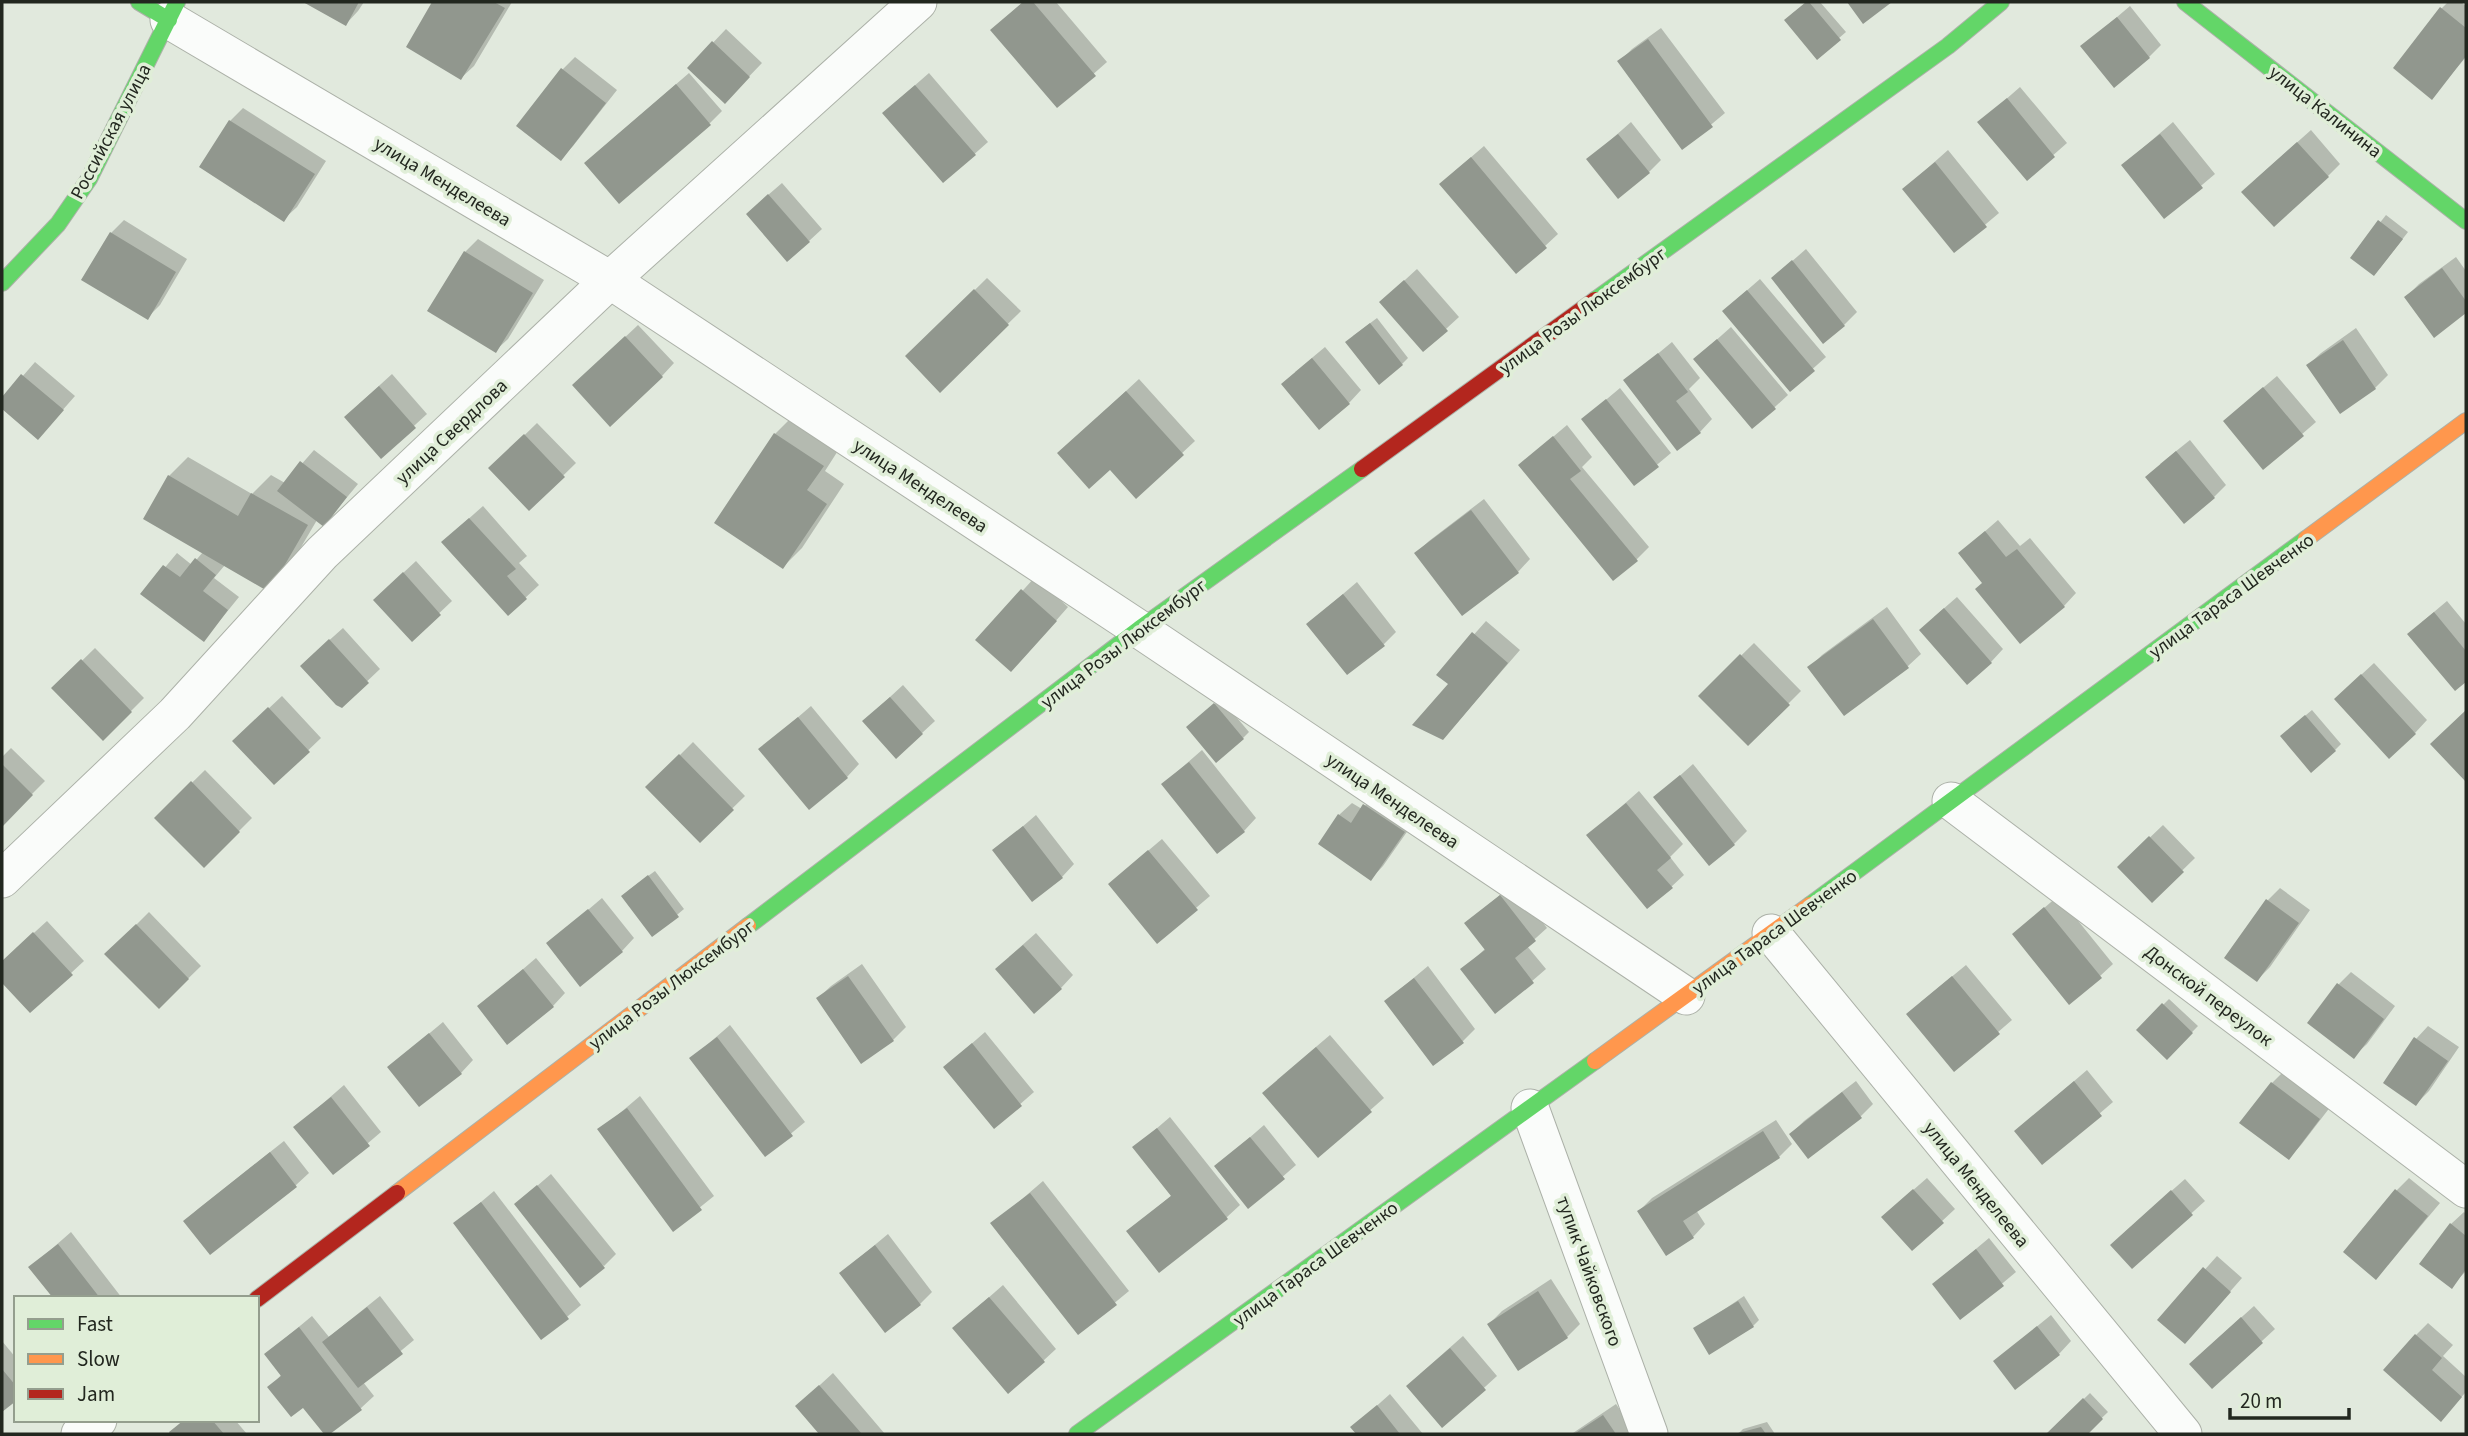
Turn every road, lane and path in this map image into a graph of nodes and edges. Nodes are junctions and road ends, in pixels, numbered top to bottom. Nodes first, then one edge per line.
1 (918, 2) edge
2 (2001, 2) edge
3 (2185, 2) edge
4 (162, 8) edge
5 (2466, 221) edge
6 (611, 280) junction
7 (2, 283) edge
8 (2466, 421) edge
9 (1139, 629) junction
10 (1951, 801) junction
11 (2, 879) edge
12 (1771, 933) junction
13 (1686, 996) junction
14 (1530, 1108) junction
15 (2466, 1189) edge
16 (259, 1297) edge
17 (95, 1422) edge
18 (79, 1434) edge
19 (1077, 1434) edge
20 (1649, 1434) edge
21 (2183, 1434) edge

1 - 6 street, улица Свердлова
2 - 9 street, улица Розы Люксембург
3 - 5 street, улица Калинина
4 - 6 street, улица Менделеева
4 - 7 street, Российская улица
6 - 9 street, улица Менделеева
6 - 11 street, улица Свердлова
8 - 10 street, улица Тараса Шевченко
9 - 13 street, улица Менделеева
9 - 16 street, улица Розы Люксембург
10 - 12 street, улица Тараса Шевченко
10 - 15 street, Донской переулок
12 - 13 street, улица Тараса Шевченко
12 - 21 street, улица Менделеева
13 - 14 street, улица Тараса Шевченко
14 - 19 street, улица Тараса Шевченко
14 - 20 street, тупик Чайковского
17 - 18 street

